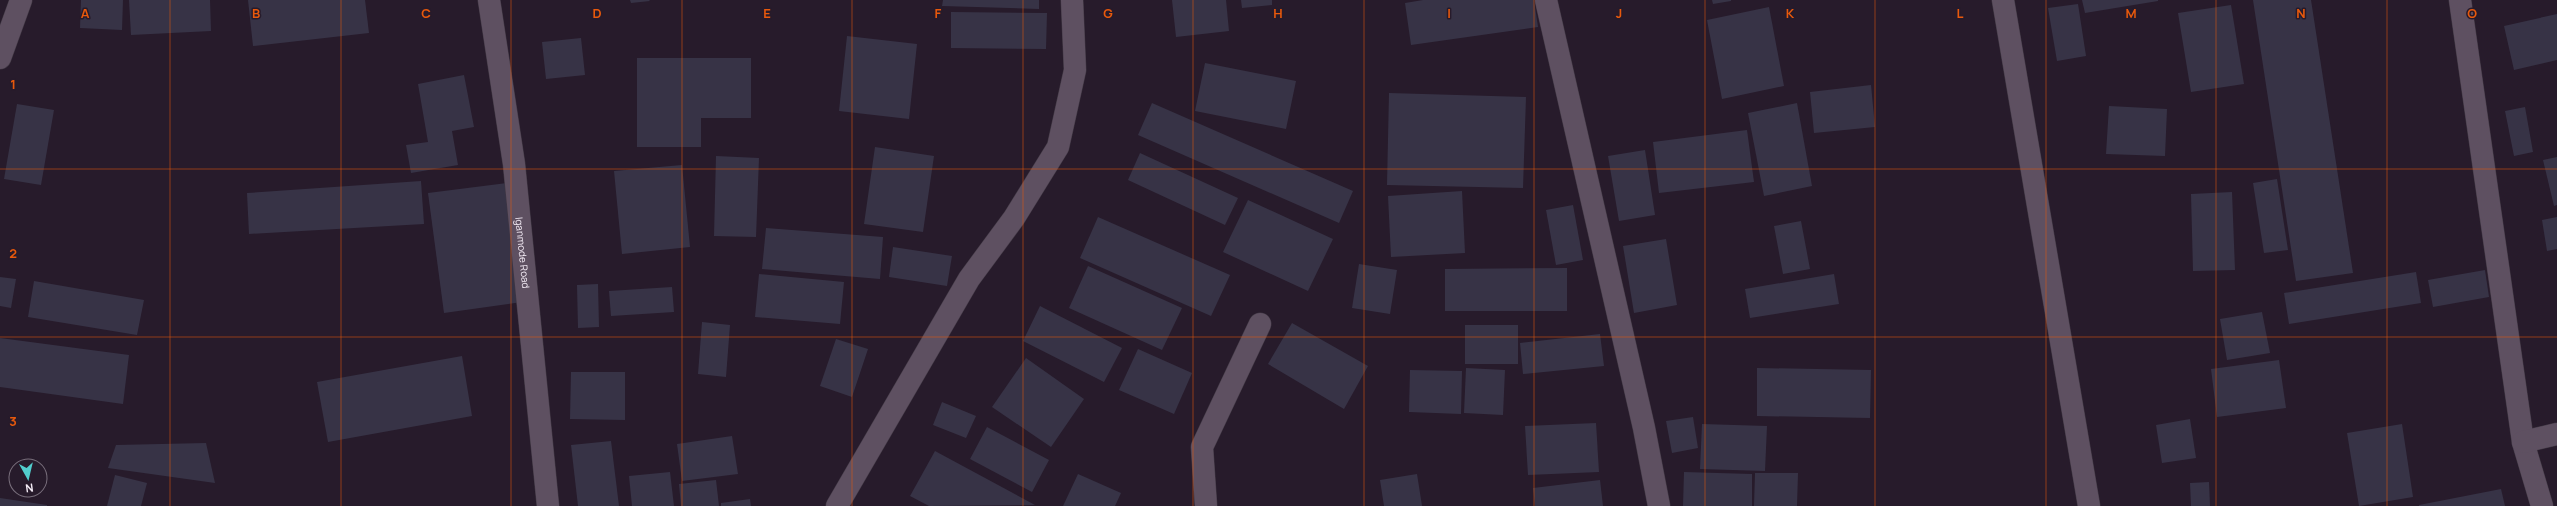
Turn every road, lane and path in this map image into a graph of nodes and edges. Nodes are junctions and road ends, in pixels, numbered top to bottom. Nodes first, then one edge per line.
1 (21, 0) edge
2 (489, 0) edge
3 (1072, 0) edge
4 (1546, 0) edge
5 (2003, 0) edge
6 (2460, 0) edge
7 (0, 58) edge
8 (1260, 324) dead end
9 (2557, 434) edge
10 (2523, 442) junction
11 (548, 506) edge
12 (837, 506) edge
13 (1206, 506) edge
14 (1659, 506) edge
15 (2089, 506) edge
16 (2542, 506) edge

1 - 7 street
2 - 11 street, Iganmode Road
3 - 12 street
4 - 14 street
5 - 15 street
6 - 10 street
8 - 13 street
9 - 10 street
10 - 16 street

